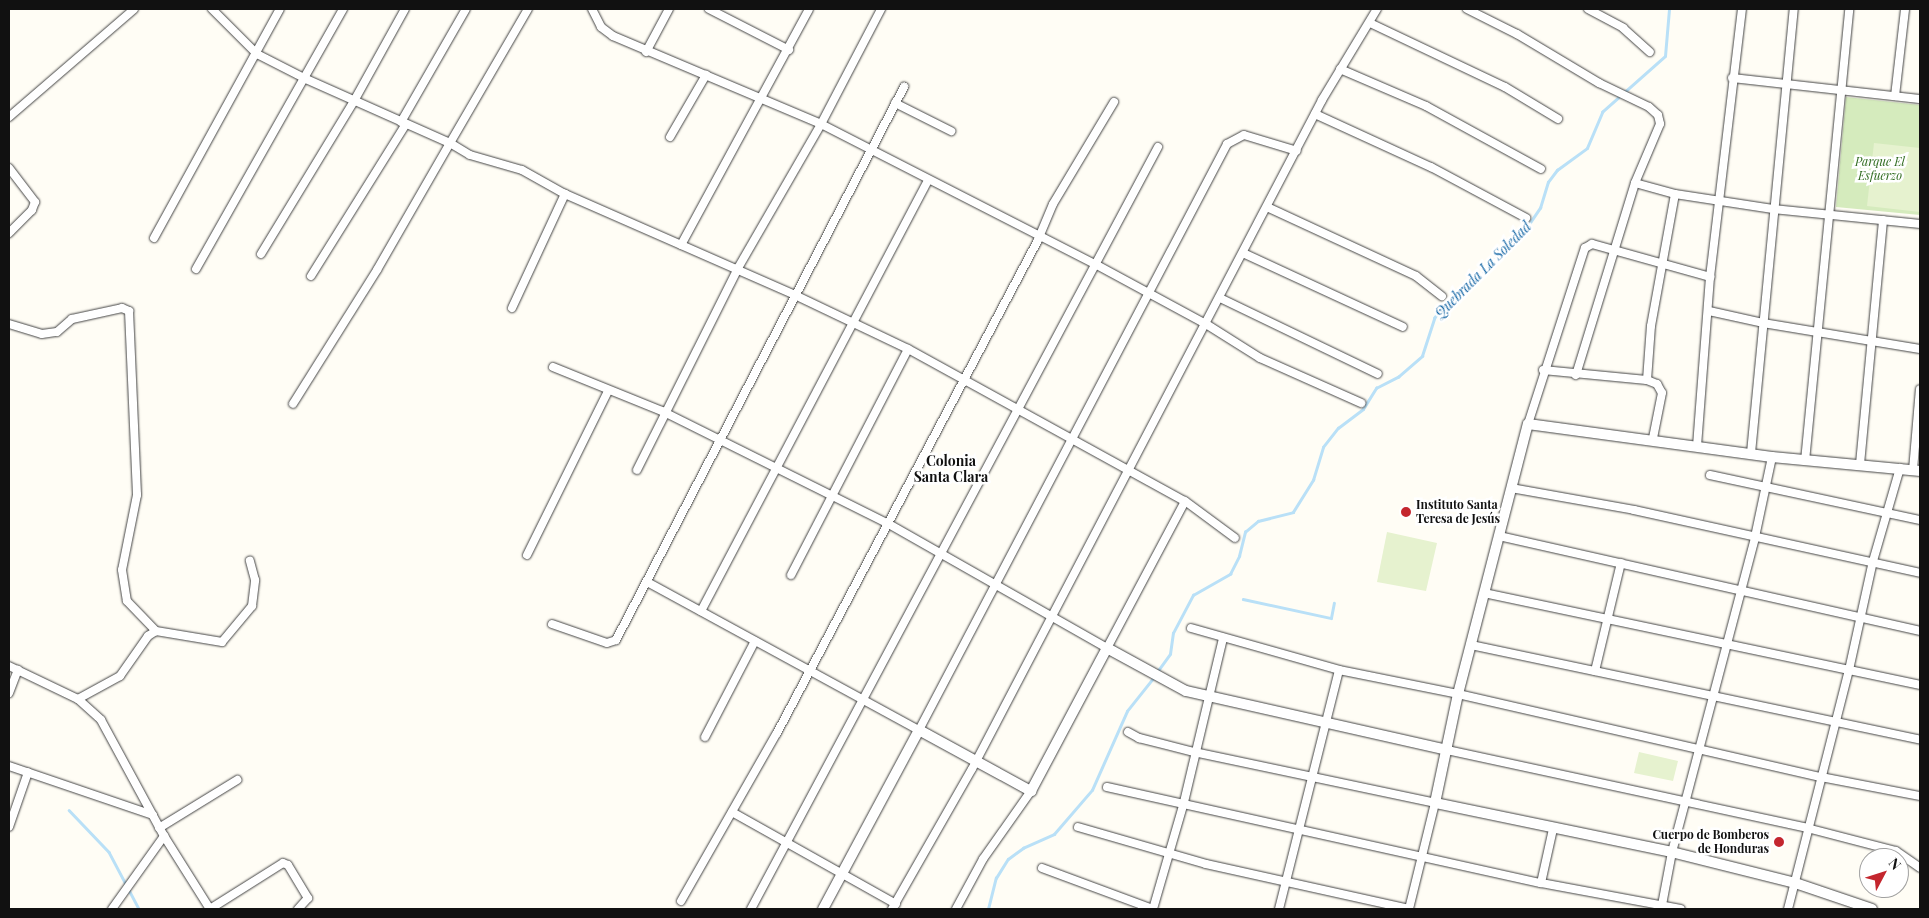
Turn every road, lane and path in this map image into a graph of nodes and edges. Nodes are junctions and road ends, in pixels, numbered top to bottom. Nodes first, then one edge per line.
1 (134, 9) edge
2 (212, 9) edge
3 (280, 9) edge
4 (343, 9) edge
5 (405, 9) edge
6 (466, 9) edge
7 (528, 9) edge
8 (592, 9) edge
9 (669, 9) edge
10 (709, 9) edge
11 (810, 9) edge
12 (881, 9) edge
13 (1377, 9) edge
14 (1467, 9) edge
15 (1588, 9) edge
16 (1742, 9) edge
17 (1794, 9) edge
18 (1849, 9) edge
19 (1905, 9) edge
20 (1370, 23) junction
21 (789, 50) junction
22 (646, 52) junction
23 (1650, 52) dead end
24 (257, 54) junction
25 (1340, 69) junction
26 (706, 75) junction
27 (1732, 78) junction
28 (306, 79) junction
29 (1786, 84) junction
30 (904, 87) dead end
31 (1840, 90) junction
32 (1895, 96) junction
33 (763, 98) junction
34 (1920, 99) edge
35 (354, 101) junction
36 (1114, 102) dead end
37 (895, 103) junction
38 (1315, 114) junction
39 (9, 117) edge
40 (1558, 119) dead end
41 (403, 123) junction
42 (821, 124) junction
43 (951, 131) dead end
44 (670, 137) dead end
45 (450, 143) junction
46 (1158, 147) dead end
47 (871, 149) junction
48 (1297, 151) junction
49 (9, 168) edge
50 (1540, 169) dead end
51 (928, 180) junction
52 (1635, 183) junction
53 (564, 194) junction
54 (1675, 194) junction
55 (1718, 200) junction
56 (1267, 207) junction
57 (1773, 210) junction
58 (1828, 215) junction
59 (1526, 218) dead end
60 (1883, 220) junction
61 (1920, 224) edge
62 (9, 233) edge
63 (1038, 237) junction
64 (154, 238) dead end
65 (681, 245) junction
66 (1614, 251) junction
67 (1243, 253) junction
68 (261, 254) dead end
69 (1096, 264) junction
70 (1663, 264) junction
71 (196, 269) dead end
72 (738, 270) junction
73 (311, 276) dead end
74 (1710, 277) junction
75 (1151, 294) junction
76 (795, 295) junction
77 (1442, 296) dead end
78 (1220, 298) junction
79 (512, 308) dead end
80 (1708, 311) junction
81 (853, 323) junction
82 (1763, 323) junction
83 (9, 324) edge
84 (1206, 324) junction
85 (1403, 327) dead end
86 (1820, 331) junction
87 (1870, 340) junction
88 (908, 349) junction
89 (1920, 349) edge
90 (553, 366) dead end
91 (1543, 370) junction
92 (1378, 374) dead end
93 (1576, 375) junction
94 (962, 380) junction
95 (1647, 380) junction
96 (1920, 389) edge
97 (608, 391) junction
98 (1361, 403) dead end
99 (293, 404) dead end
100 (1018, 410) junction
101 (665, 413) junction
102 (1528, 424) junction
103 (1653, 438) junction
104 (720, 440) junction
105 (1074, 440) junction
106 (1697, 446) junction
107 (1751, 453) junction
108 (1772, 457) junction
109 (1805, 461) junction
110 (1860, 464) junction
111 (776, 468) junction
112 (1900, 468) junction
113 (637, 470) dead end
114 (1129, 470) junction
115 (1916, 471) edge
116 (1710, 475) dead end
117 (1765, 486) junction
118 (1511, 488) junction
119 (832, 496) junction
120 (1185, 501) junction
121 (1887, 513) junction
122 (1920, 520) edge
123 (887, 523) junction
124 (1498, 536) junction
125 (1235, 538) dead end
126 (1755, 538) junction
127 (942, 554) junction
128 (528, 555) dead end
129 (250, 561) dead end
130 (1873, 561) junction
131 (1620, 564) junction
132 (1920, 574) edge
133 (791, 575) dead end
134 (646, 582) junction
135 (997, 585) junction
136 (1741, 589) junction
137 (1484, 593) junction
138 (701, 611) junction
139 (1052, 616) junction
140 (1607, 617) junction
141 (1860, 617) junction
142 (552, 624) dead end
143 (1192, 628) dead end
144 (156, 631) junction
145 (1920, 632) edge
146 (1223, 638) junction
147 (755, 641) junction
148 (1726, 642) junction
149 (1471, 645) junction
150 (1107, 648) junction
151 (9, 666) edge
152 (18, 670) junction
153 (1339, 670) junction
154 (1594, 670) junction
155 (1849, 670) junction
156 (810, 671) junction
157 (1920, 685) edge
158 (9, 693) edge
159 (1458, 694) junction
160 (1713, 695) junction
161 (1208, 697) junction
162 (78, 699) junction
163 (864, 700) junction
164 (1327, 722) junction
165 (1835, 722) junction
166 (919, 730) junction
167 (1128, 732) dead end
168 (705, 737) dead end
169 (1920, 740) edge
170 (1699, 749) junction
171 (1447, 750) junction
172 (1194, 752) junction
173 (976, 762) junction
174 (9, 766) edge
175 (28, 772) junction
176 (1314, 775) junction
177 (1821, 777) junction
178 (237, 780) dead end
179 (1107, 787) dead end
180 (1031, 791) junction
181 (1920, 796) edge
182 (1687, 801) junction
183 (1184, 802) junction
184 (1435, 804) junction
185 (732, 812) junction
186 (153, 815) junction
187 (9, 827) edge
188 (1078, 827) dead end
189 (159, 828) junction
190 (1807, 828) junction
191 (1301, 829) junction
192 (1553, 829) junction
193 (164, 836) junction
194 (786, 843) junction
195 (1672, 852) junction
196 (1169, 855) junction
197 (1421, 857) junction
198 (1042, 868) dead end
199 (1920, 868) edge
200 (841, 874) junction
201 (1286, 880) junction
202 (1541, 883) junction
203 (1795, 883) junction
204 (681, 901) dead end
205 (1662, 904) junction
206 (894, 907) edge
207 (112, 909) edge
208 (210, 909) edge
209 (298, 909) edge
210 (751, 909) edge
211 (822, 909) edge
212 (956, 909) edge
213 (1279, 909) edge
214 (1409, 909) edge
215 (1681, 909) edge
216 (1788, 909) edge
217 (1872, 909) edge

1 - 39 street
2 - 24 street
3 - 24 street
4 - 28 street
5 - 35 street
6 - 41 street
7 - 45 street
8 - 22 street
9 - 22 street
10 - 21 street
11 - 21 street
12 - 42 street
13 - 20 street
14 - 52 street
15 - 23 street
16 - 27 street
17 - 29 street
18 - 31 street
19 - 32 street
20 - 25 street
20 - 40 street
21 - 33 street
22 - 26 street
24 - 28 street
24 - 64 street
25 - 38 street
25 - 50 street
26 - 33 street
26 - 44 street
27 - 29 street
27 - 55 street
28 - 35 street
28 - 71 street
29 - 31 street
29 - 57 street
30 - 37 street
31 - 32 street
31 - 58 street
32 - 34 street
33 - 42 street
33 - 65 street
35 - 41 street
35 - 68 street
36 - 63 street
37 - 43 street
37 - 47 street
38 - 48 street
38 - 59 street
41 - 45 street
41 - 73 street
42 - 47 street
42 - 72 street
45 - 53 street
45 - 99 street
46 - 69 street
47 - 51 street
47 - 76 street
48 - 56 street
48 - 75 street
49 - 62 street
51 - 63 street
51 - 81 street
52 - 54 street
52 - 66 street
53 - 65 street
53 - 79 street
54 - 55 street
54 - 70 street
55 - 57 street
55 - 74 street
56 - 67 street
56 - 77 street
57 - 58 street
57 - 82 street
58 - 60 street
58 - 86 street
60 - 61 street
60 - 87 street
63 - 69 street
63 - 94 street
65 - 72 street
66 - 70 street
66 - 91 street
66 - 93 street
67 - 78 street
67 - 85 street
69 - 75 street
69 - 100 street
70 - 74 street
70 - 95 street
72 - 76 street
72 - 101 street
74 - 80 street
75 - 84 street
75 - 105 street
76 - 81 street
76 - 104 street
78 - 84 street
78 - 92 street
80 - 82 street
80 - 106 street
81 - 88 street
81 - 111 street
82 - 86 street
82 - 107 street
83 - 144 street
84 - 98 street
84 - 114 street
86 - 87 street
86 - 109 street
87 - 89 street
87 - 110 street
88 - 94 street
88 - 119 street
90 - 97 street
91 - 93 street
91 - 102 street
93 - 95 street
94 - 100 street
94 - 123 street
95 - 103 street
96 - 115 street
97 - 101 street
97 - 128 street
100 - 105 street
100 - 127 street
101 - 104 street
101 - 113 street
102 - 103 street
102 - 118 street
103 - 106 street
104 - 111 street
104 - 134 street
105 - 114 street
105 - 135 street
106 - 107 street
107 - 108 street
108 - 109 street
108 - 117 street
109 - 110 street
110 - 112 street
111 - 119 street
111 - 138 street
112 - 115 street
112 - 121 street
114 - 120 street
114 - 139 street
116 - 117 street
117 - 121 street
117 - 126 street
118 - 124 street
118 - 126 street
119 - 123 street
119 - 133 street
120 - 125 street
120 - 150 street
121 - 122 street
121 - 130 street
123 - 127 street
123 - 156 street
124 - 131 street
124 - 137 street
126 - 130 street
126 - 136 street
127 - 135 street
127 - 163 street
129 - 144 street
130 - 132 street
130 - 141 street
131 - 136 street
131 - 140 street
134 - 138 street
134 - 142 street
135 - 139 street
135 - 166 street
136 - 141 street
136 - 148 street
137 - 140 street
137 - 149 street
138 - 147 street
139 - 150 street
139 - 173 street
140 - 148 street
140 - 154 street
141 - 145 street
141 - 155 street
143 - 146 street
144 - 162 street
146 - 153 street
146 - 161 street
147 - 156 street
147 - 168 street
148 - 155 street
148 - 160 street
149 - 154 street
149 - 159 street
150 - 161 street
150 - 180 street
151 - 152 street
152 - 158 street
152 - 162 street
153 - 159 street
153 - 164 street
154 - 160 street
155 - 157 street
155 - 165 street
156 - 163 street
156 - 185 street
159 - 170 street
159 - 171 street
160 - 165 street
160 - 170 street
161 - 164 street
161 - 172 street
162 - 186 street
163 - 166 street
163 - 194 street
164 - 171 street
164 - 176 street
165 - 169 street
165 - 177 street
166 - 173 street
166 - 200 street
167 - 172 street
170 - 177 street
170 - 182 street
171 - 182 street
171 - 184 street
172 - 176 street
172 - 183 street
173 - 180 street
173 - 206 street
174 - 175 street
175 - 186 street
175 - 187 street
176 - 184 street
176 - 191 street
177 - 181 street
177 - 190 street
178 - 189 street
179 - 183 street
180 - 212 street
182 - 190 street
182 - 195 street
183 - 191 street
183 - 196 street
184 - 192 street
184 - 197 street
185 - 194 street
185 - 204 street
186 - 189 street
188 - 196 street
189 - 193 street
190 - 199 street
190 - 203 street
191 - 197 street
191 - 201 street
192 - 195 street
192 - 202 street
193 - 207 street
193 - 208 street
194 - 200 street
194 - 210 street
195 - 203 street
195 - 205 street
196 - 198 street
196 - 201 street
197 - 202 street
197 - 214 street
200 - 206 street
200 - 211 street
201 - 213 street
201 - 214 street
202 - 205 street
203 - 216 street
203 - 217 street
205 - 215 street
208 - 209 street

